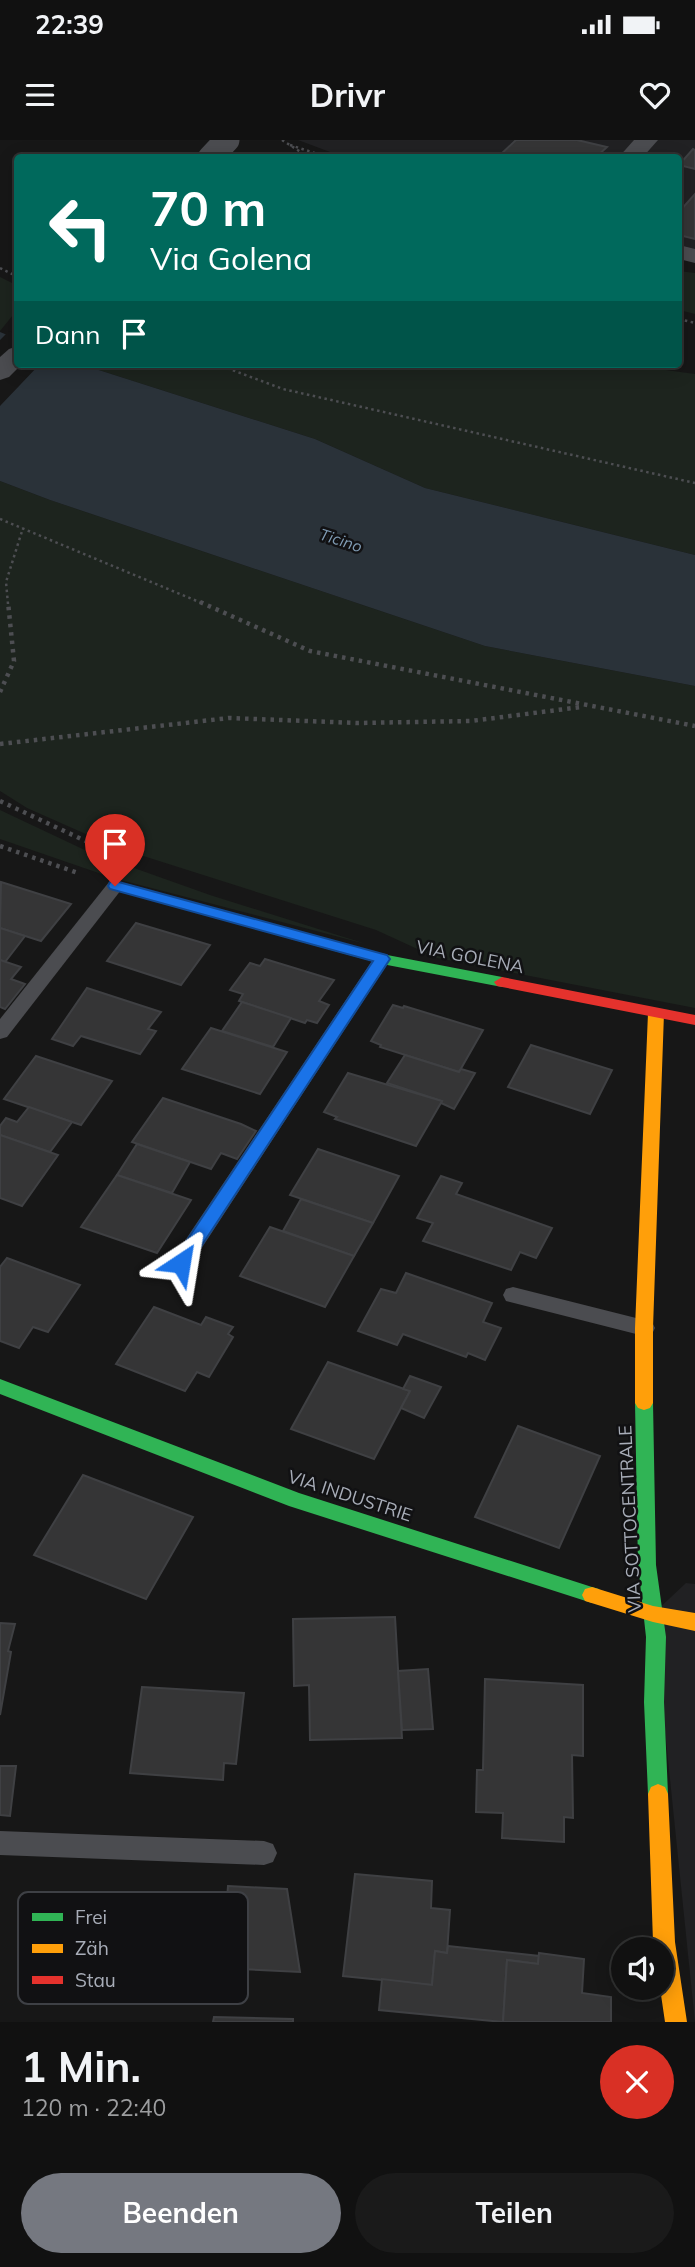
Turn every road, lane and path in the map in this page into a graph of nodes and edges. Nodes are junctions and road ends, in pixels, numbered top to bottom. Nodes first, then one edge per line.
1 (227, 140) edge
2 (282, 140) edge
3 (647, 140) edge
4 (290, 145) junction
5 (214, 154) edge
6 (304, 154) edge
7 (318, 154) edge
8 (633, 154) edge
9 (14, 358) edge
10 (227, 368) edge
11 (0, 372) edge
12 (695, 483) edge
13 (0, 519) edge
14 (23, 528) junction
15 (0, 692) edge
16 (586, 706) junction
17 (695, 726) edge
18 (0, 744) edge
19 (0, 846) edge
20 (115, 886) junction
21 (382, 959) junction
22 (656, 1013) junction
23 (695, 1020) edge
24 (0, 1032) edge
25 (181, 1263) dead end
26 (513, 1295) dead end
27 (644, 1328) junction
28 (0, 1385) edge
29 (653, 1614) junction
30 (695, 1622) edge
31 (0, 1843) edge
32 (264, 1853) dead end
33 (682, 2013) edge

1 - 5 street, bridge
2 - 4 path
3 - 8 street
4 - 6 path
4 - 7 path
9 - 11 street
10 - 12 path
13 - 14 path
14 - 15 path
14 - 16 path
16 - 17 path
16 - 18 path
19 - 20 path
20 - 21 street, VIA GOLENA
20 - 24 lane
21 - 22 street, VIA GOLENA
21 - 25 lane
22 - 23 street, VIA GOLENA
22 - 27 street, VIA SOTTOCENTRALE
26 - 27 lane
27 - 29 street, VIA SOTTOCENTRALE
28 - 29 street, VIA INDUSTRIE
29 - 30 street, VIA INDUSTRIE
29 - 33 street, VIA SOTTOCENTRALE
31 - 32 lane

